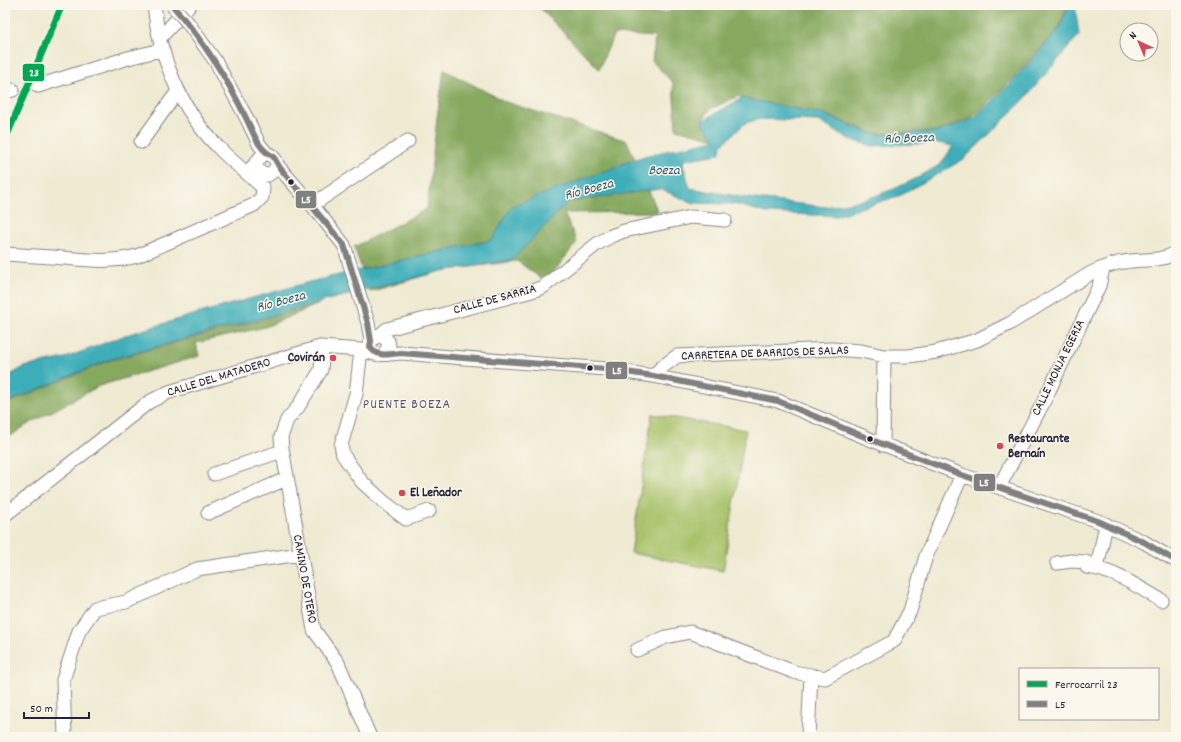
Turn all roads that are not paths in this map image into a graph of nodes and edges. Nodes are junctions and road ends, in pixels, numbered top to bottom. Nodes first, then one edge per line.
1 (154, 5) edge
2 (172, 5) edge
3 (190, 5) edge
4 (161, 44) junction
5 (38, 86) dead end
6 (178, 91) junction
7 (408, 141) dead end
8 (141, 142) dead end
9 (258, 158) junction
10 (269, 174) junction
11 (312, 205) junction
12 (725, 220) dead end
13 (5, 254) edge
14 (1175, 254) edge
15 (1103, 268) junction
16 (377, 339) junction
17 (320, 347) junction
18 (884, 356) junction
19 (662, 368) junction
20 (878, 442) junction
21 (282, 451) junction
22 (214, 474) dead end
23 (962, 475) junction
24 (286, 479) junction
25 (999, 487) junction
26 (429, 511) dead end
27 (208, 513) dead end
28 (5, 515) edge
29 (1106, 524) junction
30 (300, 554) junction
31 (1176, 561) edge
32 (1057, 563) dead end
33 (1097, 568) junction
34 (1161, 600) dead end
35 (637, 650) dead end
36 (811, 675) junction
37 (65, 737) edge
38 (370, 737) edge
39 (808, 737) edge

1 - 4 street
2 - 9 street, bridge
3 - 4 street
4 - 5 street
4 - 6 street
6 - 8 street
6 - 9 street
7 - 11 street
9 - 10 street
9 - 10 street
10 - 11 street
10 - 13 street
11 - 16 street
12 - 16 street, CALLE DE SARRIA
14 - 15 street, CARRETERA DE BARRIOS DE SALAS
15 - 18 street, CARRETERA DE BARRIOS DE SALAS
15 - 25 street, CALLE MONJA EGERIA
16 - 17 street, CALLE DEL MATADERO
16 - 19 street
16 - 26 street
17 - 21 street, CAMINO DE OTERO
17 - 28 street, CALLE DEL MATADERO
18 - 19 street, CARRETERA DE BARRIOS DE SALAS
18 - 20 street
19 - 20 street
20 - 23 street
21 - 22 street
21 - 24 street, CAMINO DE OTERO
23 - 25 street
23 - 36 street
24 - 27 street
24 - 30 street, CAMINO DE OTERO
25 - 29 street
29 - 31 street
29 - 33 street
30 - 37 street
30 - 38 street, CAMINO DE OTERO
32 - 33 street
33 - 34 street
35 - 36 street
36 - 39 street

